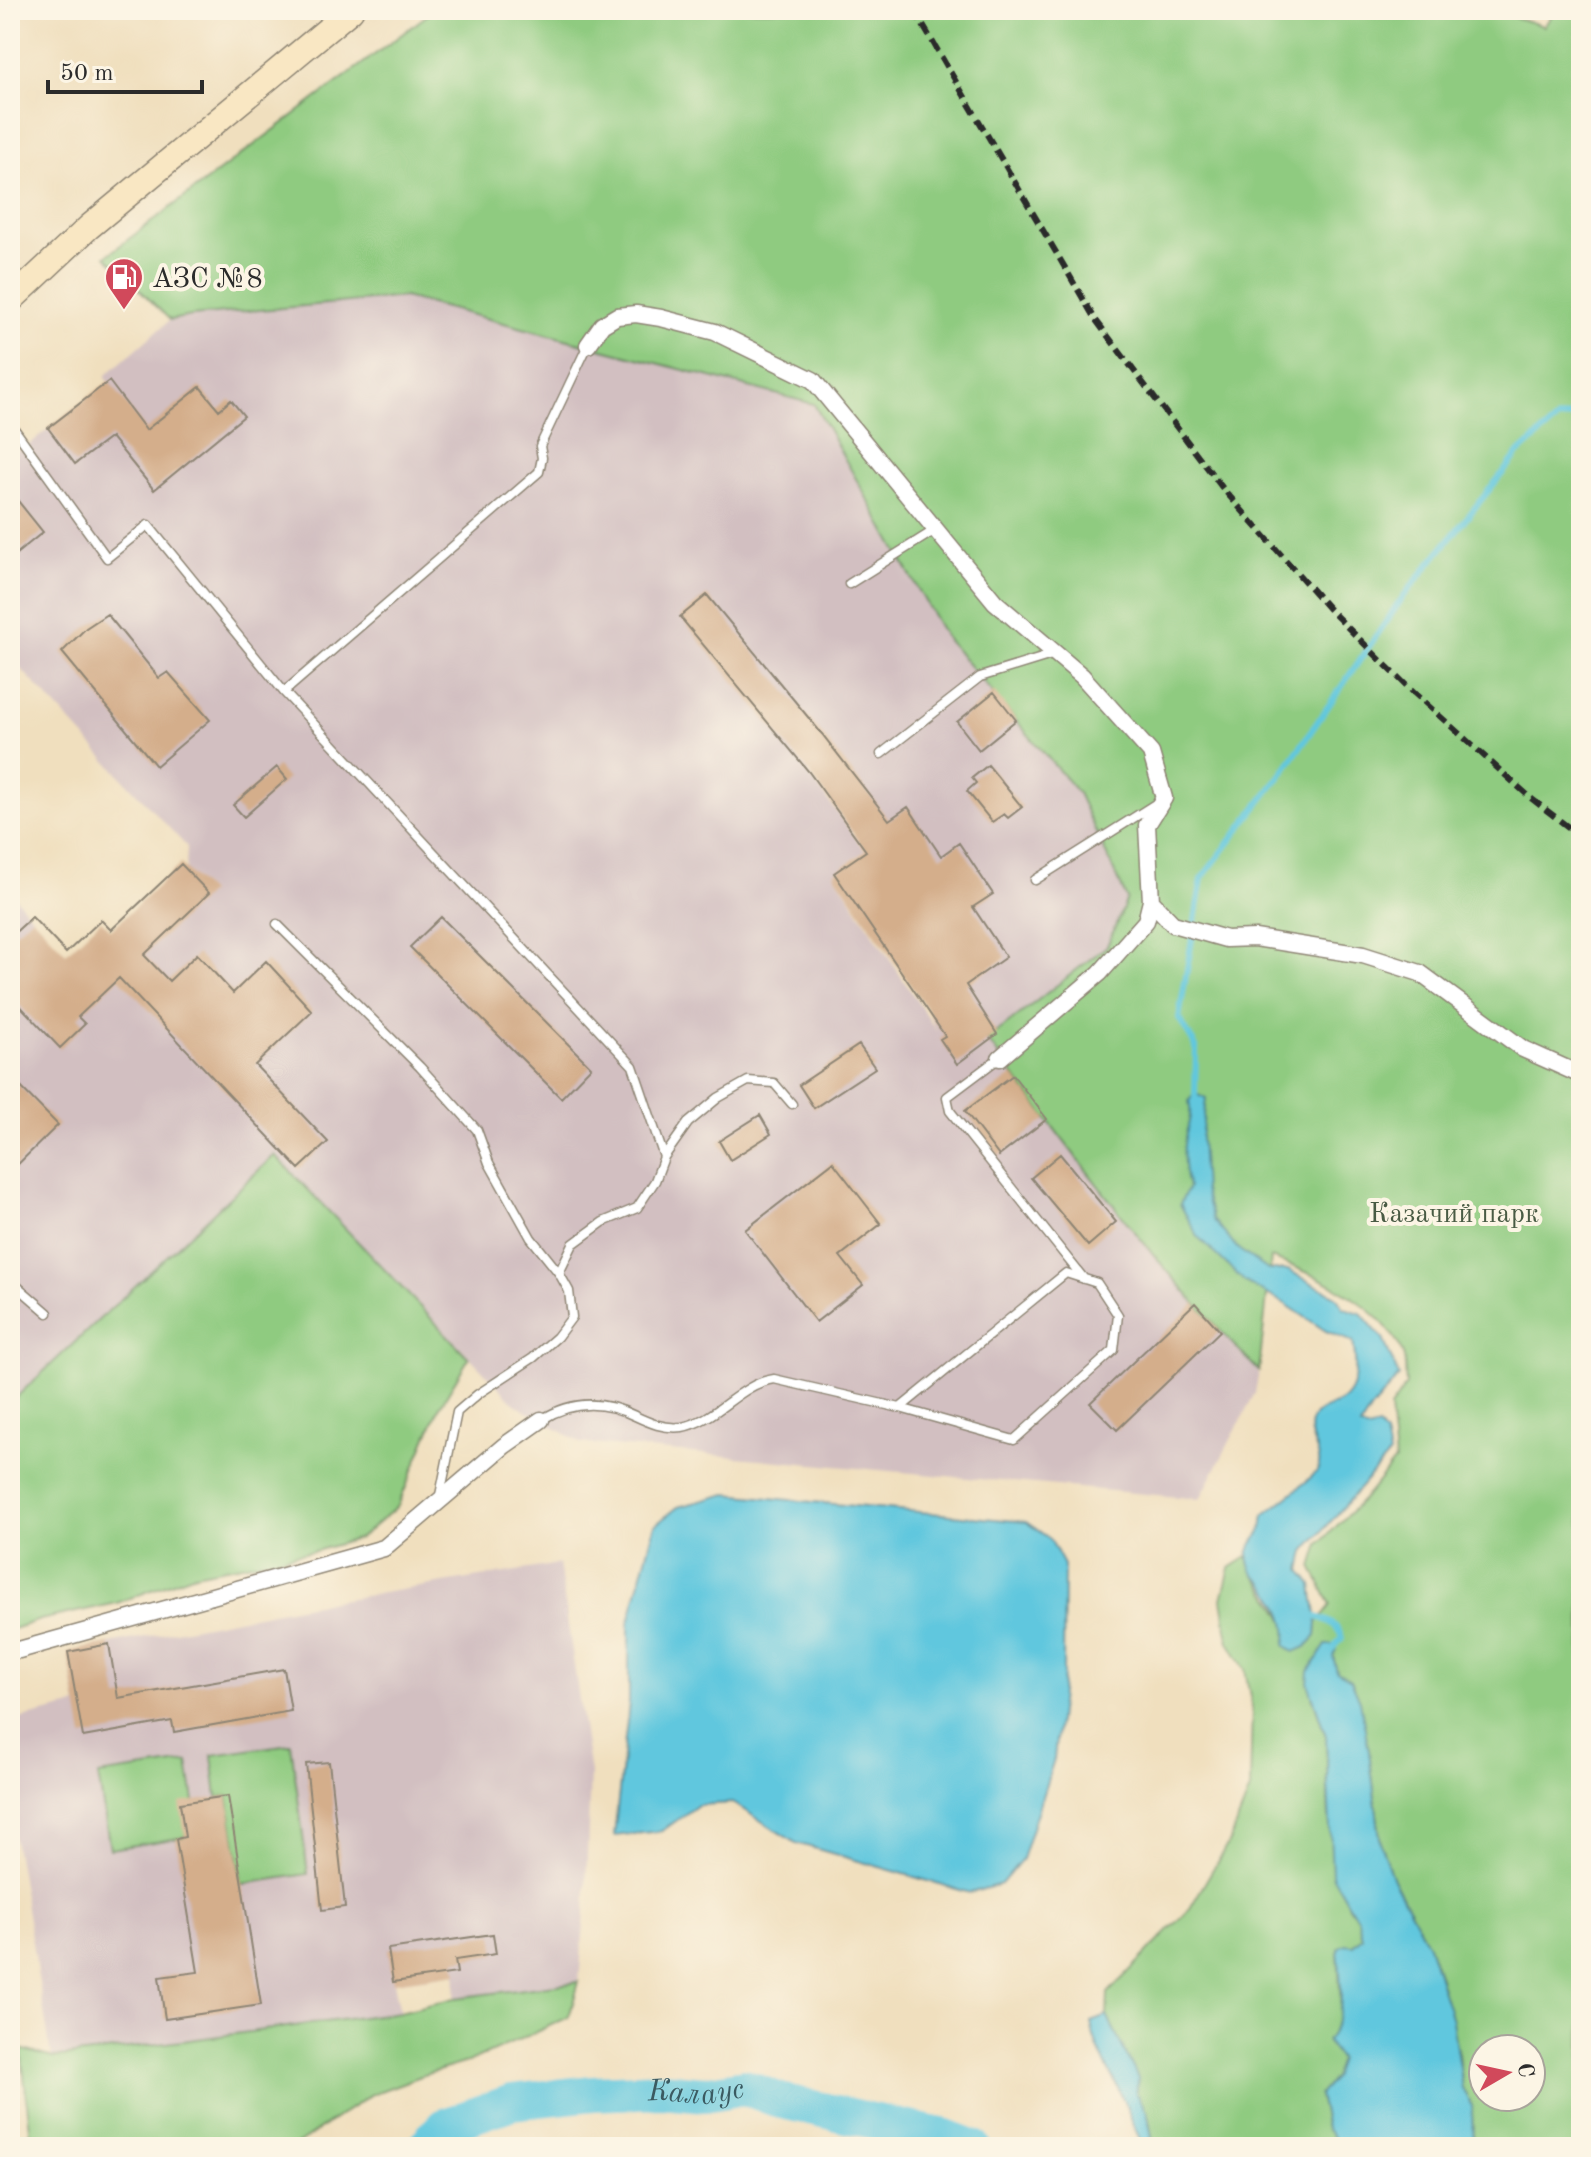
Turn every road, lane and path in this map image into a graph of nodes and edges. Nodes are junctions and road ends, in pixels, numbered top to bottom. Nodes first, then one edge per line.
1 (351, 10) edge
2 (10, 301) edge
3 (588, 345) joint
4 (10, 423) edge
5 (936, 529) junction
6 (849, 584) dead end
7 (1055, 654) junction
8 (284, 692) junction
9 (881, 754) dead end
10 (1164, 798) junction
11 (1035, 880) dead end
12 (1151, 901) junction
13 (277, 924) dead end
14 (1000, 1058) joint
15 (1581, 1075) edge
16 (792, 1104) dead end
17 (664, 1157) junction
18 (559, 1273) junction
19 (1085, 1279) junction
20 (10, 1280) edge
21 (48, 1313) dead end
22 (900, 1408) junction
23 (541, 1420) joint
24 (439, 1501) junction
25 (10, 1650) edge

1 - 2 main road
3 - 5 street
3 - 8 lane
4 - 8 lane
5 - 6 lane
5 - 7 street
7 - 9 lane
7 - 10 street
8 - 17 lane
10 - 11 lane
10 - 12 street
12 - 14 street
12 - 15 street
13 - 18 lane
14 - 19 lane
16 - 17 lane
17 - 18 lane
18 - 24 lane
19 - 22 lane
19 - 22 lane
20 - 21 lane
22 - 23 lane
23 - 24 street
24 - 25 street

